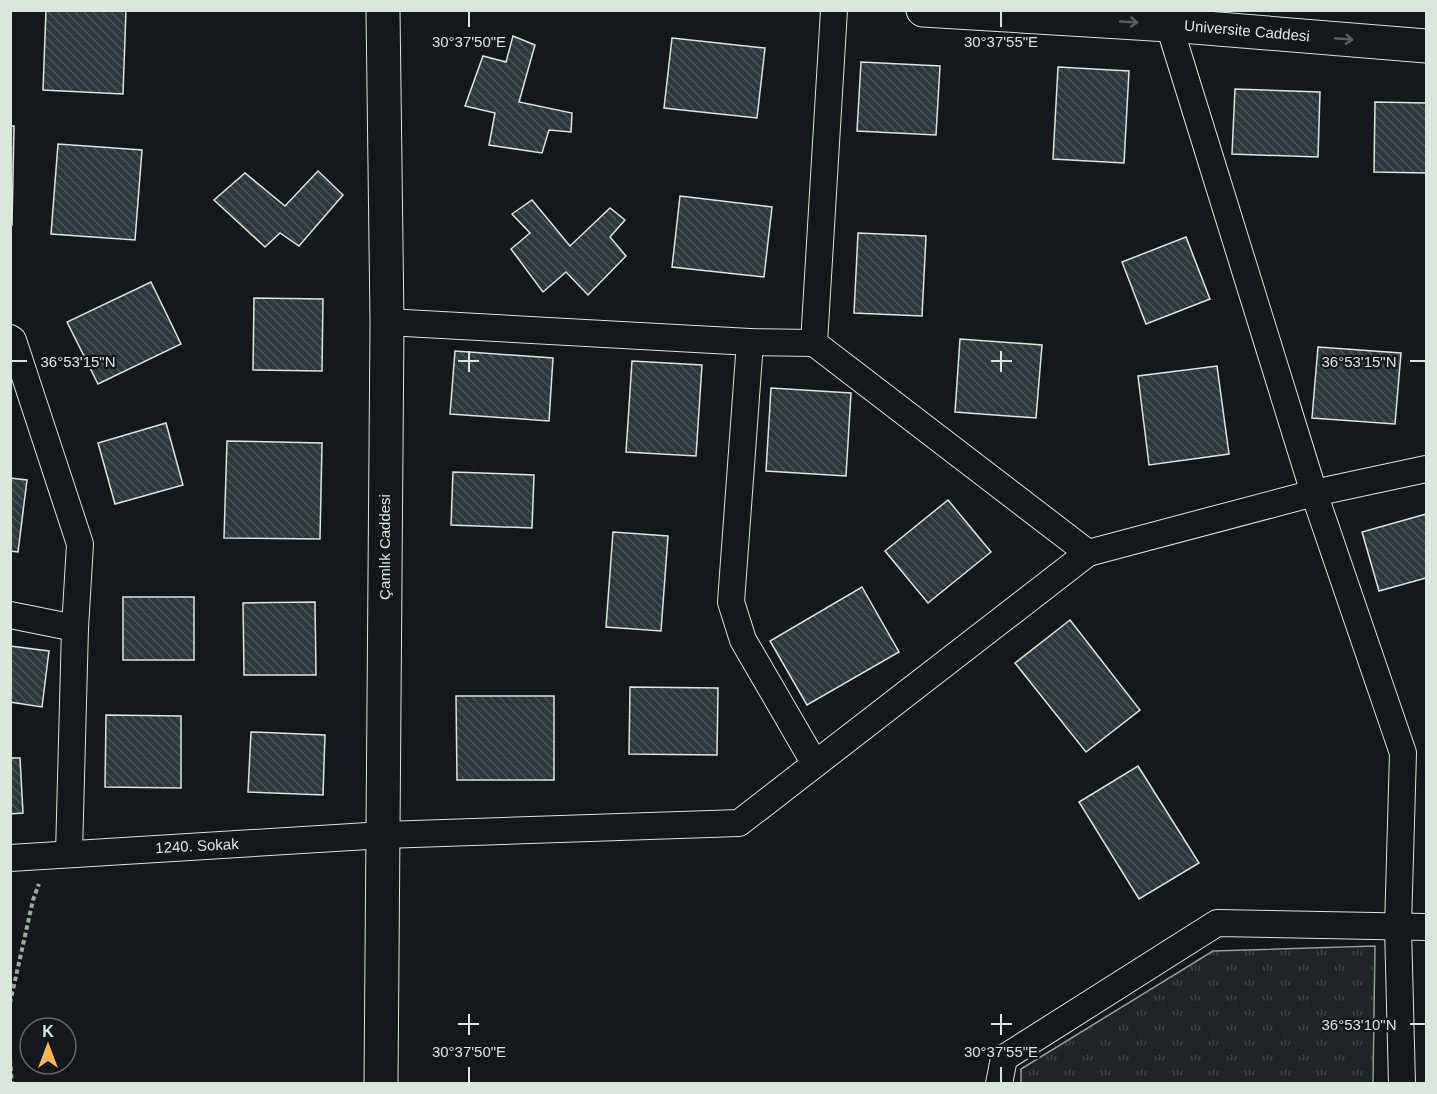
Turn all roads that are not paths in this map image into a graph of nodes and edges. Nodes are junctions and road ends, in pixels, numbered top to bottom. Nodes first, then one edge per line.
1 (383, 10) edge
2 (834, 10) edge
3 (923, 10) edge
4 (1169, 24) junction
5 (1426, 46) edge
6 (387, 322) junction
7 (10, 338) edge
8 (750, 342) junction
9 (814, 343) junction
10 (1426, 469) edge
11 (1314, 493) junction
12 (1088, 553) junction
13 (10, 615) edge
14 (75, 628) junction
15 (815, 764) junction
16 (384, 835) junction
17 (69, 854) junction
18 (10, 858) edge
19 (1398, 927) junction
20 (1426, 927) edge
21 (381, 1083) edge
22 (999, 1083) edge
23 (1402, 1083) edge

1 - 6 street, Çamlık Caddesi
2 - 9 street
3 -> 4 street, Universite Caddesi
4 -> 5 street, Universite Caddesi
4 - 11 street
6 - 8 street
6 - 16 street, Çamlık Caddesi
7 - 14 street
8 - 9 street
8 - 15 street
9 - 12 street
10 - 11 street
11 - 12 street
11 - 19 street
12 - 15 street, 1240. Sokak
13 - 14 street
14 - 17 street
15 - 16 street, 1240. Sokak
16 - 17 street, 1240. Sokak
16 - 21 street, Çamlık Caddesi
17 - 18 street, 1240. Sokak
19 - 20 street
19 - 22 street
19 - 23 street

